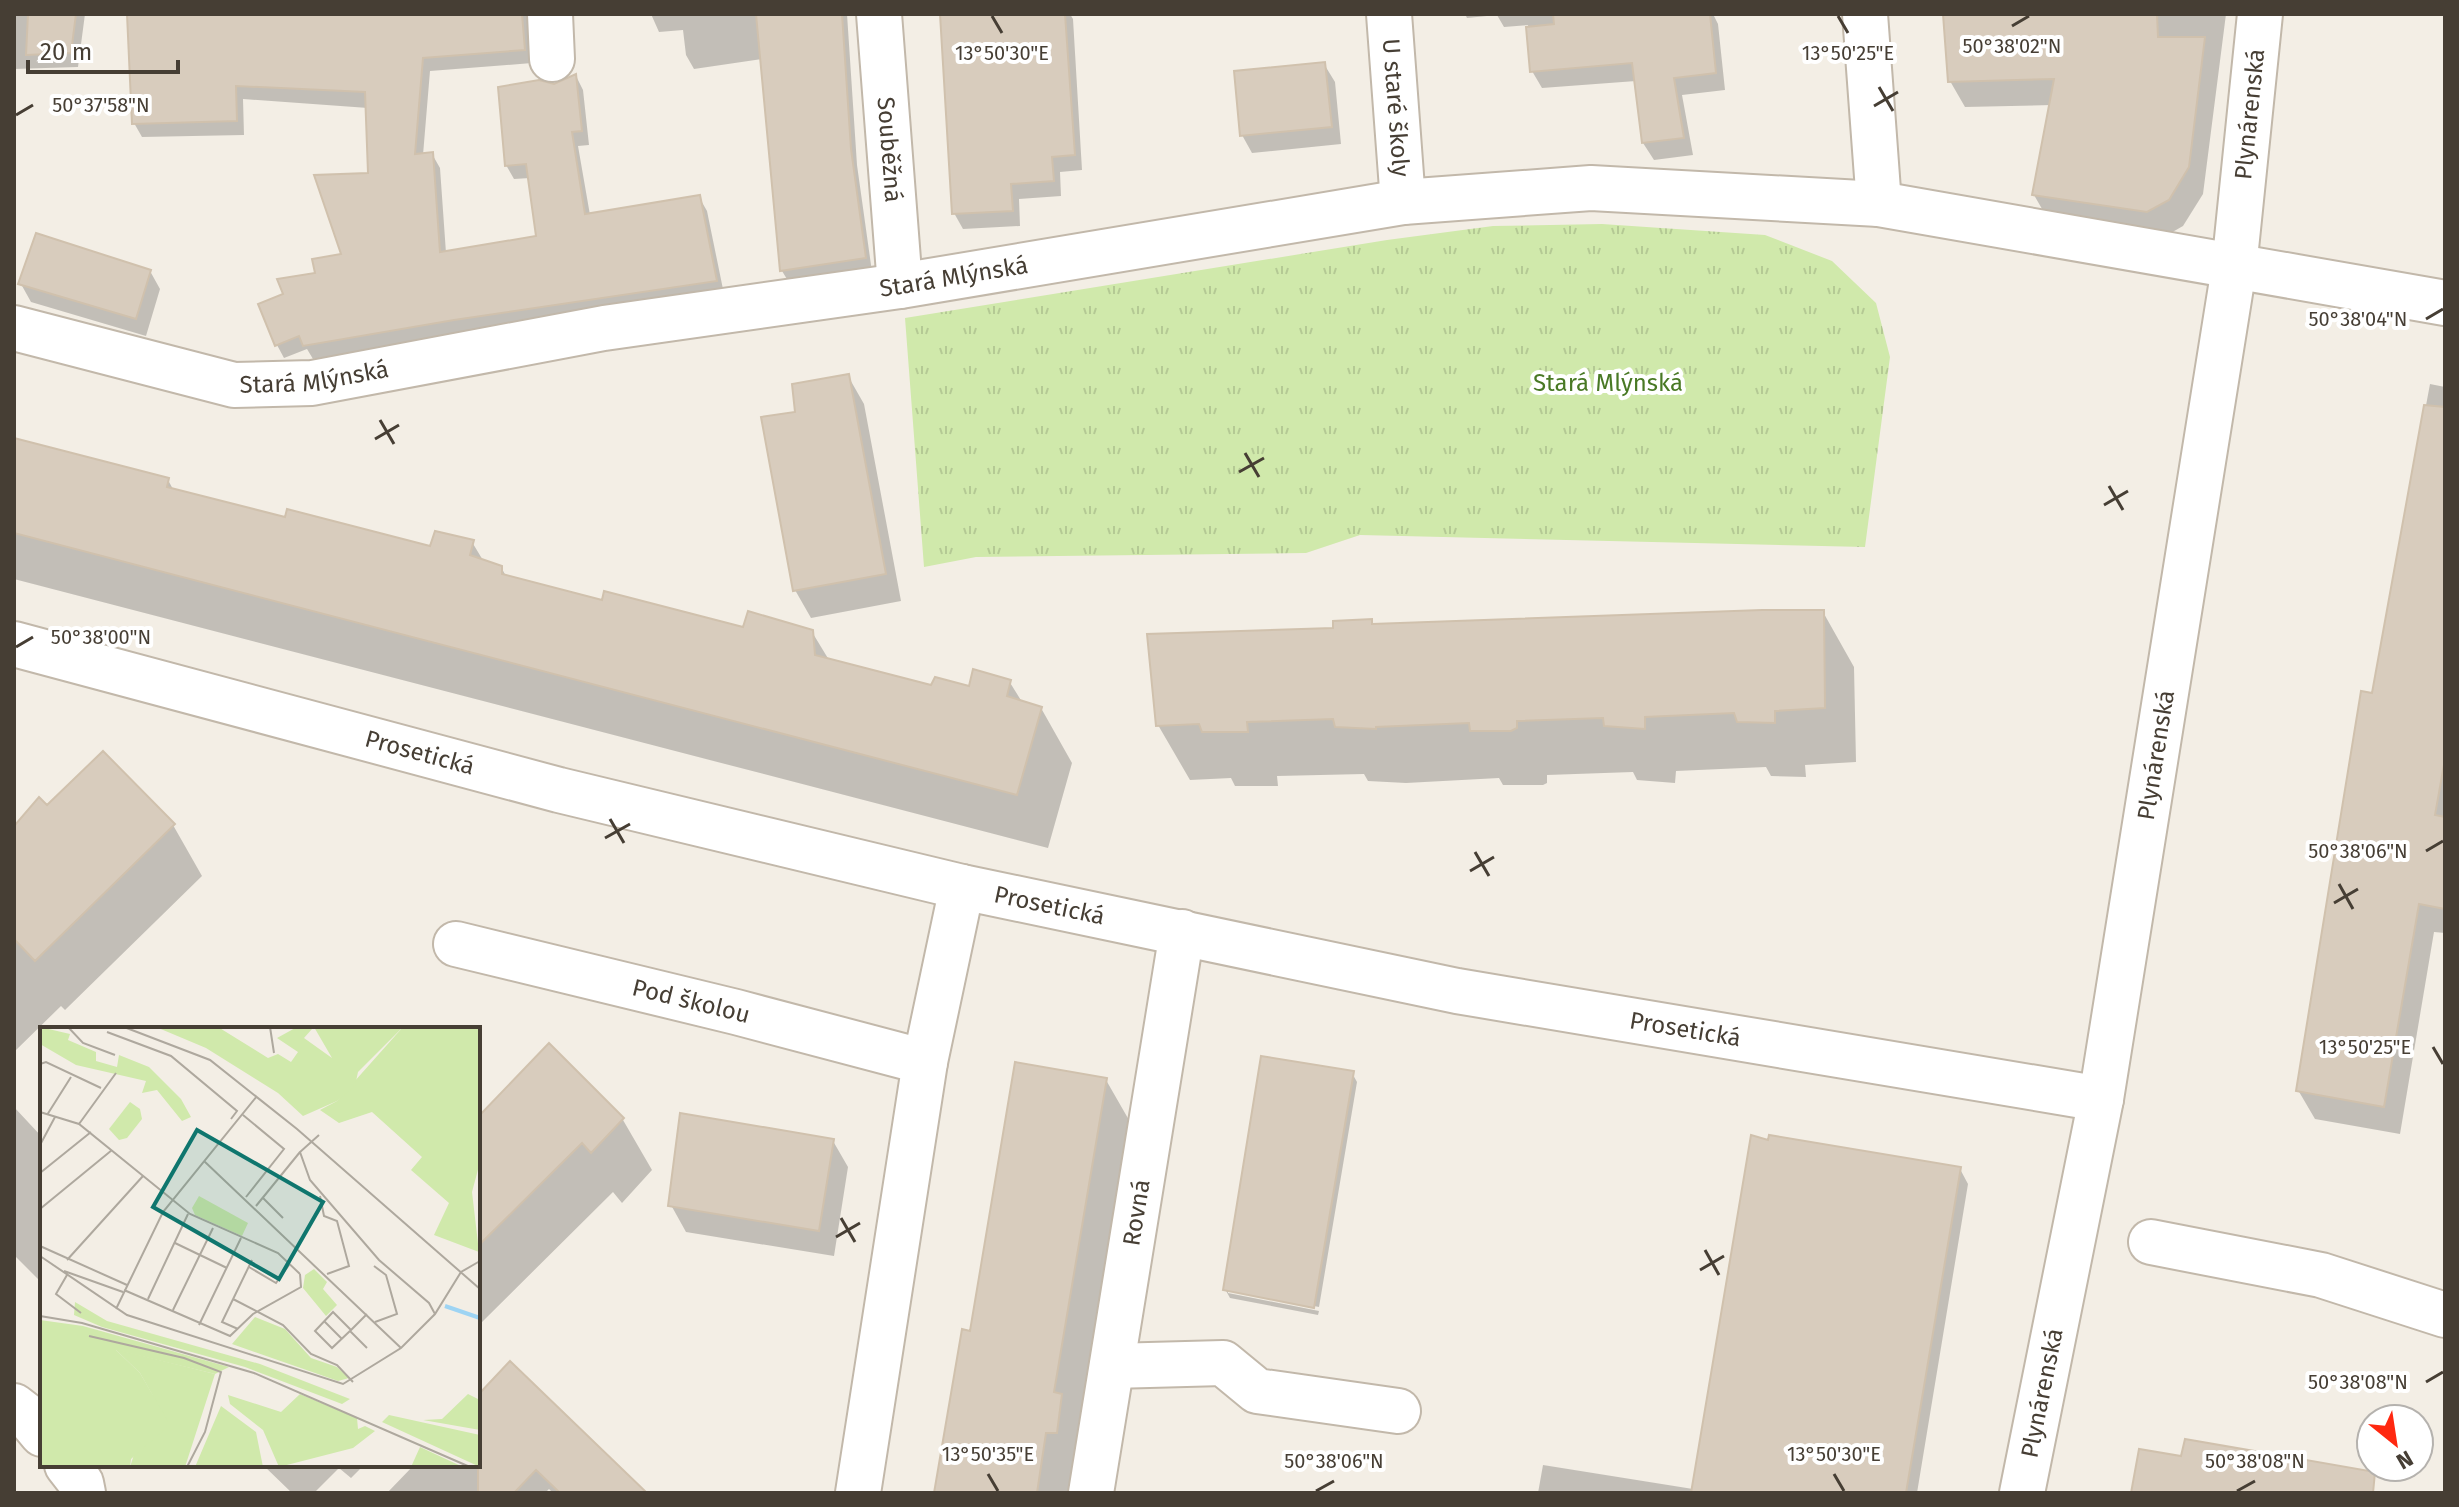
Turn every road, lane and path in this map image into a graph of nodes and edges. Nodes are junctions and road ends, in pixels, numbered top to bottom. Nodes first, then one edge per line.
1 (550, 14) edge
2 (879, 14) edge
3 (1389, 14) edge
4 (1865, 14) edge
5 (2260, 14) edge
6 (552, 59) dead end
7 (1403, 202) junction
8 (1879, 204) junction
9 (2234, 268) junction
10 (900, 286) junction
11 (2445, 303) edge
12 (14, 328) edge
13 (14, 644) edge
14 (962, 887) junction
15 (1182, 932) junction
16 (456, 944) dead end
17 (925, 1062) junction
18 (2101, 1099) junction
19 (2151, 1242) dead end
20 (2445, 1315) edge
21 (1112, 1366) junction
22 (14, 1406) edge
23 (1398, 1411) dead end
24 (40, 1432) edge
25 (69, 1467) edge
26 (83, 1493) edge
27 (858, 1493) edge
28 (1091, 1493) edge
29 (2022, 1493) edge

1 - 6 street
2 - 10 street, Souběžná
3 - 7 street, U staré školy
4 - 8 street
5 - 9 street, Plynárenská
7 - 8 street, Stará Mlýnská
7 - 10 street, Stará Mlýnská
8 - 9 street, Stará Mlýnská
9 - 11 street, Stará Mlýnská
9 - 18 street, Plynárenská
10 - 12 street, Stará Mlýnská
13 - 14 street, Prosetická
14 - 15 street, Prosetická
14 - 17 street
15 - 18 street, Prosetická
15 - 21 street, Rovná
16 - 17 street, Pod školou
17 - 27 street
18 - 29 street, Plynárenská
19 - 20 street
21 - 23 street
21 - 28 street, Rovná
22 - 24 street
25 - 26 street

